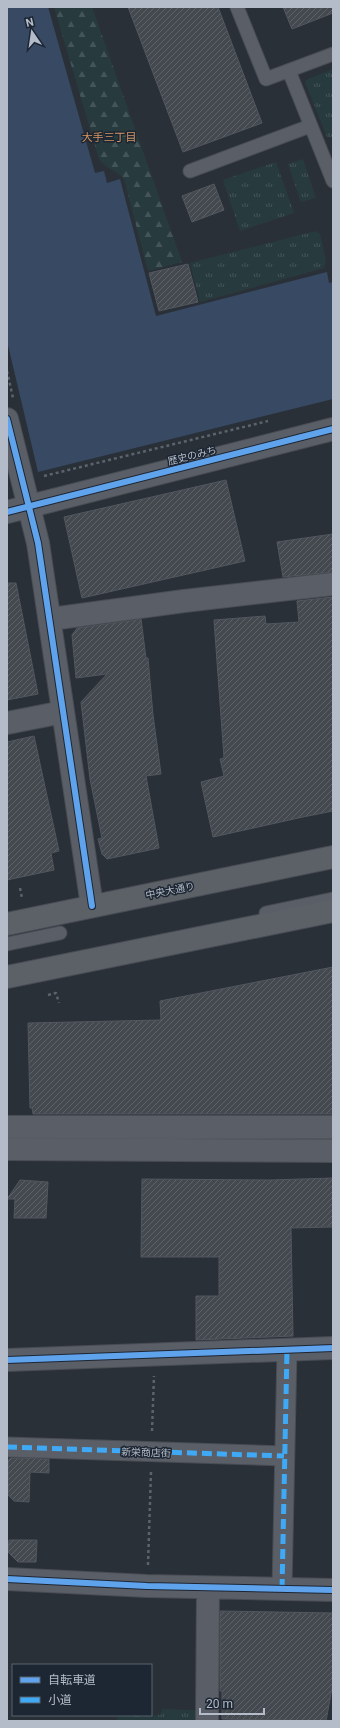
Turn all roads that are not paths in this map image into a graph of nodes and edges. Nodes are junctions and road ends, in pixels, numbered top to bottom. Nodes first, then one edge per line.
1 (237, 7) edge
2 (333, 54) edge
3 (289, 71) junction
4 (310, 126) junction
5 (328, 150) edge
6 (190, 171) dead end
7 (333, 182) edge
8 (11, 411) edge
9 (333, 429) edge
10 (28, 506) junction
11 (7, 512) edge
12 (333, 584) edge
13 (50, 619) junction
14 (63, 712) junction
15 (7, 723) edge
16 (333, 857) edge
17 (333, 899) edge
18 (92, 906) junction
19 (333, 911) edge
20 (7, 924) edge
21 (60, 933) dead end
22 (7, 944) edge
23 (81, 962) junction
24 (7, 977) edge
25 (7, 1127) edge
26 (333, 1127) edge
27 (7, 1149) edge
28 (333, 1151) edge
29 (333, 1348) edge
30 (287, 1350) junction
31 (7, 1360) edge
32 (7, 1447) edge
33 (284, 1456) junction
34 (7, 1579) edge
35 (208, 1588) junction
36 (282, 1589) junction
37 (333, 1590) edge
38 (207, 1721) edge

1 - 3 lane
2 - 3 lane
3 - 4 lane
4 - 5 lane
4 - 6 lane
5 - 7 lane
8 - 10 street
9 - 10 street, 歴史のみち
10 - 11 street, 歴史のみち
10 - 13 street
12 - 13 street
13 - 14 street
14 - 15 street
14 - 18 street
16 - 18 main road, 中央大通り
17 - 23 lane
18 - 20 main road, 中央大通り
19 - 23 main road
21 - 22 lane
23 - 24 main road
25 - 26 street
27 - 28 street
29 - 30 street
30 - 31 street
30 - 33 street
32 - 33 street, 新栄商店街
33 - 36 street
34 - 35 street
35 - 36 street
35 - 38 street
36 - 37 street

